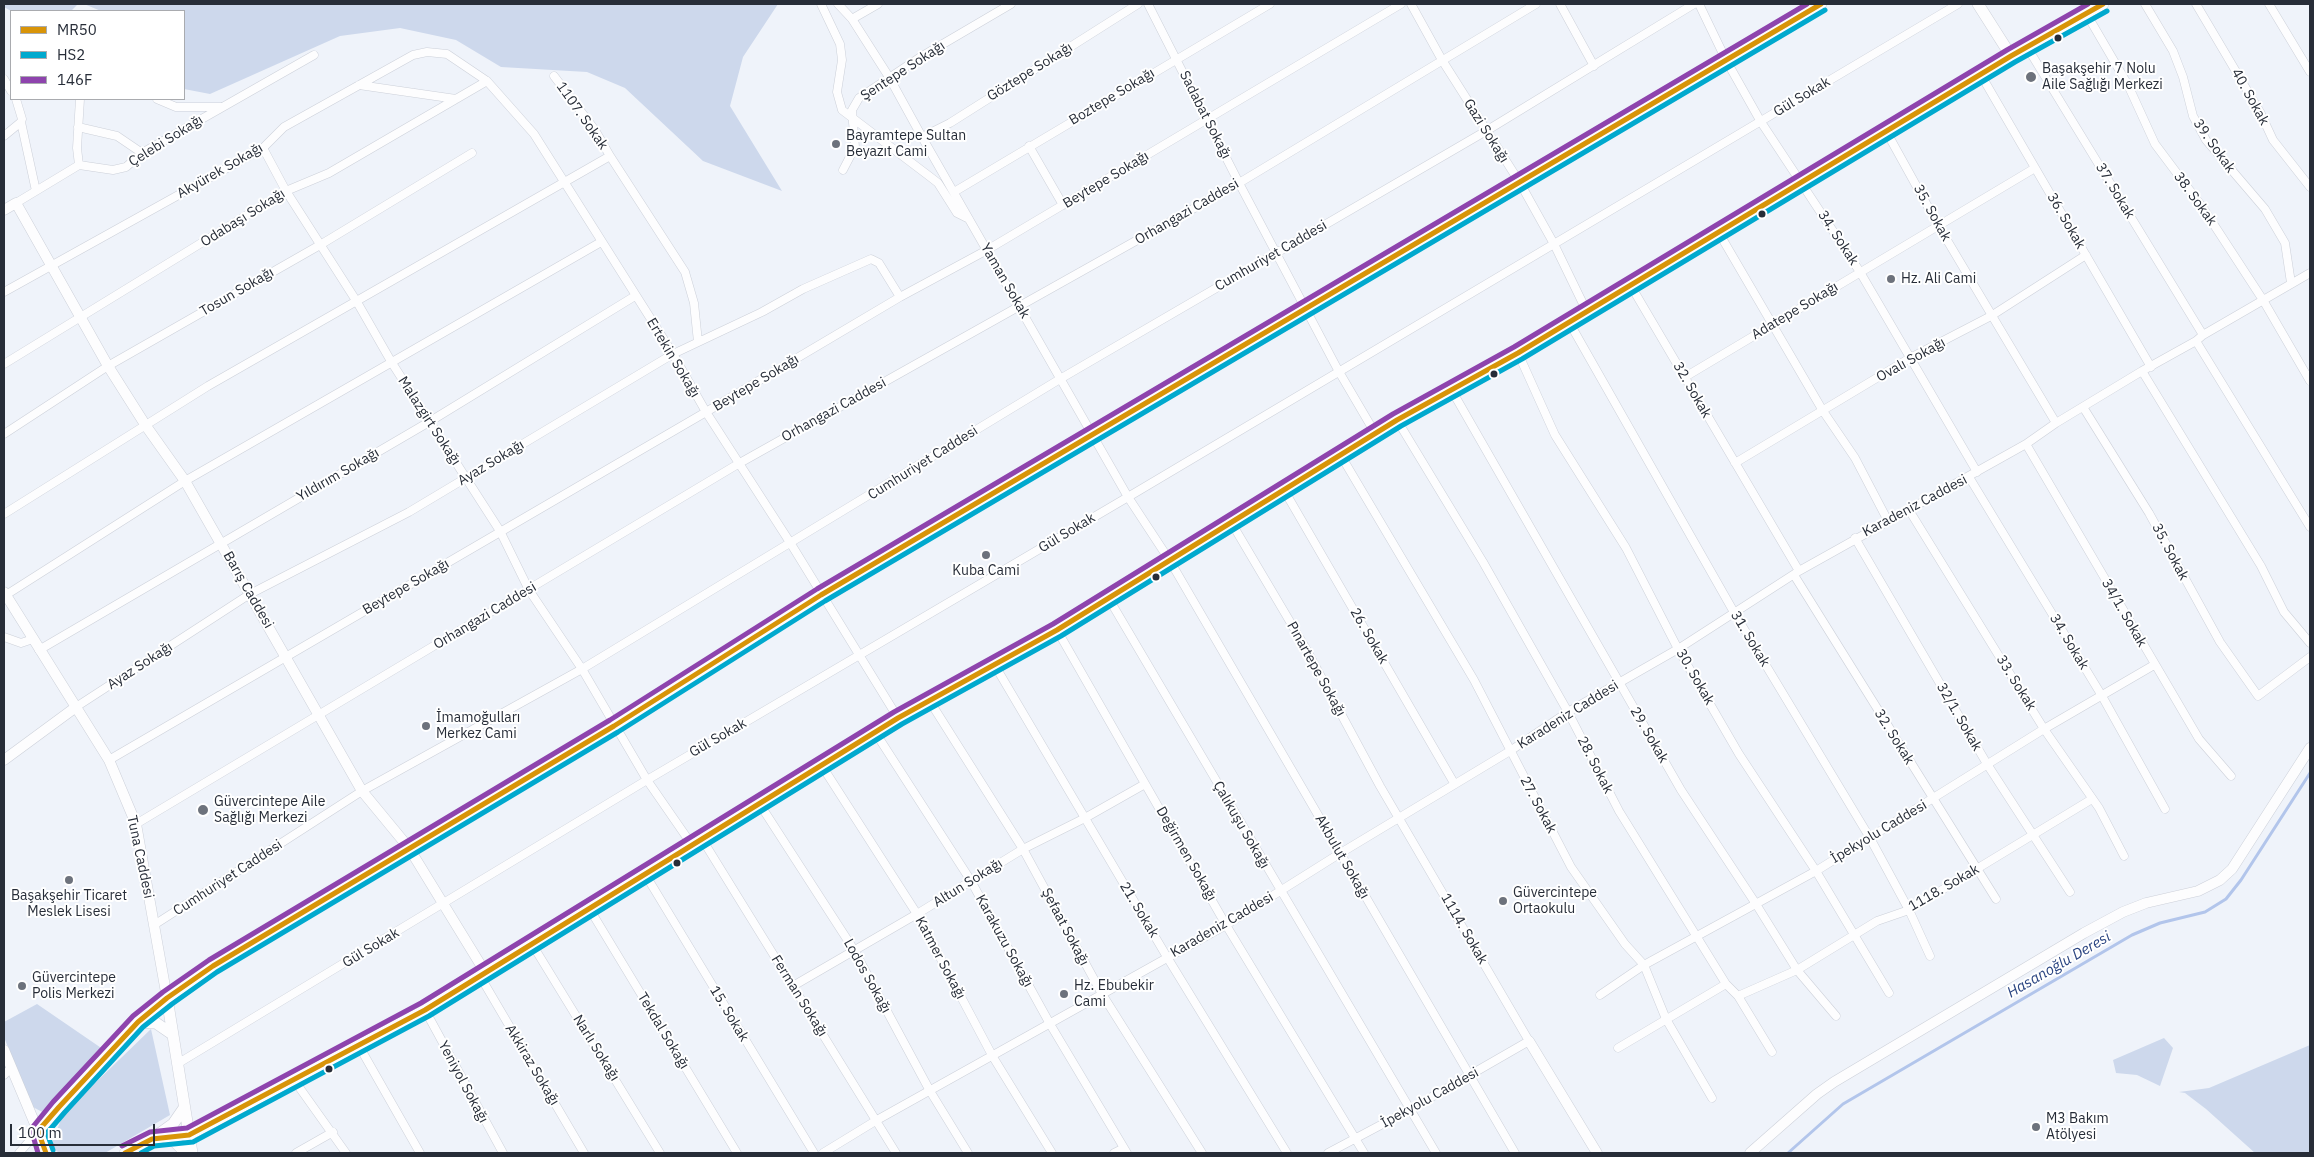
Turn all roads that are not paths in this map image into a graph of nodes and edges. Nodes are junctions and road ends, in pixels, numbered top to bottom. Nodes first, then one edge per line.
1 (821, 4) edge
2 (838, 4) edge
3 (878, 4) edge
4 (1011, 4) edge
5 (1138, 4) edge
6 (1148, 4) edge
7 (1270, 4) edge
8 (1401, 4) edge
9 (1411, 4) edge
10 (1536, 4) edge
11 (1560, 4) edge
12 (1694, 4) edge
13 (1699, 4) edge
14 (1821, 4) edge
15 (1958, 4) edge
16 (1978, 4) edge
17 (2103, 4) edge
18 (2145, 4) edge
19 (2196, 4) edge
20 (2270, 4) edge
21 (2086, 13) junction
22 (852, 19) junction
23 (2027, 47) junction
24 (314, 55) dead end
25 (2010, 56) junction
26 (1177, 59) junction
27 (1442, 60) junction
28 (1726, 60) junction
29 (1594, 66) junction
30 (2310, 72) edge
31 (1981, 75) junction
32 (554, 76) dead end
33 (889, 77) junction
34 (487, 81) junction
35 (359, 85) junction
36 (456, 99) junction
37 (16, 100) edge
38 (80, 100) edge
39 (159, 100) edge
40 (222, 107) junction
41 (854, 120) junction
42 (1207, 120) junction
43 (21, 122) junction
44 (1762, 122) junction
45 (78, 127) junction
46 (1486, 131) junction
47 (1886, 131) junction
48 (4, 136) edge
49 (922, 137) junction
50 (1029, 146) junction
51 (263, 148) junction
52 (142, 153) junction
53 (472, 153) dead end
54 (610, 156) junction
55 (78, 165) junction
56 (2035, 168) junction
57 (843, 170) dead end
58 (1239, 183) junction
59 (1520, 183) junction
60 (565, 184) junction
61 (1802, 184) junction
62 (2310, 187) edge
63 (36, 191) junction
64 (286, 191) junction
65 (954, 192) junction
66 (16, 203) junction
67 (1063, 205) junction
68 (4, 210) edge
69 (970, 219) junction
70 (1938, 225) junction
71 (1719, 233) junction
72 (601, 242) junction
73 (1554, 244) junction
74 (320, 245) junction
75 (987, 250) junction
76 (1277, 252) junction
77 (2086, 255) junction
78 (52, 266) junction
79 (1860, 272) junction
80 (2310, 273) edge
81 (2291, 283) junction
82 (1631, 286) junction
83 (4, 292) edge
84 (635, 296) junction
85 (900, 297) junction
86 (2263, 300) junction
87 (357, 302) junction
88 (1020, 306) junction
89 (1306, 309) junction
90 (1587, 312) junction
91 (1991, 316) junction
92 (82, 318) junction
93 (1569, 322) junction
94 (1774, 324) junction
95 (2203, 335) junction
96 (2196, 341) junction
97 (698, 342) junction
98 (1518, 353) junction
99 (673, 354) junction
100 (1910, 358) junction
101 (392, 363) junction
102 (4, 364) edge
103 (108, 366) junction
104 (2151, 367) junction
105 (1338, 370) junction
106 (2142, 371) junction
107 (1684, 377) junction
108 (1060, 379) junction
109 (2310, 381) edge
110 (1451, 389) junction
111 (2082, 407) junction
112 (1823, 411) junction
113 (706, 412) junction
114 (1397, 420) junction
115 (429, 422) junction
116 (2056, 423) junction
117 (146, 426) junction
118 (1375, 433) junction
119 (4, 434) edge
120 (1094, 435) junction
121 (2026, 444) junction
122 (1340, 454) junction
123 (738, 464) junction
124 (1735, 464) junction
125 (1977, 472) junction
126 (1969, 477) junction
127 (465, 478) junction
128 (185, 481) junction
129 (1284, 490) junction
130 (1128, 497) junction
131 (1908, 510) junction
132 (4, 514) edge
133 (1888, 521) junction
134 (1231, 522) junction
135 (2310, 527) edge
136 (500, 531) junction
137 (1855, 538) junction
138 (221, 543) junction
139 (791, 544) junction
140 (1170, 561) junction
141 (1796, 573) junction
142 (529, 590) junction
143 (5, 594) edge
144 (250, 594) junction
145 (821, 595) junction
146 (1109, 599) junction
147 (1735, 614) junction
148 (1057, 630) junction
149 (4, 637) edge
150 (33, 639) junction
151 (2310, 643) edge
152 (1678, 649) junction
153 (39, 650) junction
154 (286, 655) junction
155 (860, 655) junction
156 (2310, 657) edge
157 (994, 664) junction
158 (2154, 665) junction
159 (582, 669) junction
160 (1619, 682) junction
161 (2102, 696) junction
162 (929, 700) junction
163 (76, 708) junction
164 (1568, 712) junction
165 (319, 716) junction
166 (898, 718) junction
167 (614, 726) junction
168 (2044, 728) junction
169 (875, 732) junction
170 (2310, 748) edge
171 (1510, 751) junction
172 (4, 760) edge
173 (109, 760) junction
174 (1987, 764) junction
175 (822, 766) junction
176 (2231, 776) dead end
177 (647, 780) junction
178 (1454, 783) junction
179 (1146, 784) junction
180 (362, 791) junction
181 (1934, 799) junction
182 (2092, 799) junction
183 (759, 804) junction
184 (2165, 809) dead end
185 (1085, 818) junction
186 (1400, 818) junction
187 (136, 824) junction
188 (2032, 834) junction
189 (1870, 838) junction
190 (697, 842) junction
191 (409, 848) junction
192 (1023, 849) junction
193 (1339, 854) junction
194 (2124, 856) dead end
195 (1976, 869) junction
196 (1816, 871) junction
197 (645, 874) junction
198 (971, 881) junction
199 (1280, 892) junction
200 (2070, 892) dead end
201 (1996, 899) dead end
202 (444, 904) junction
203 (1756, 904) junction
204 (589, 908) junction
205 (1909, 910) junction
206 (917, 914) junction
207 (1226, 924) junction
208 (154, 925) junction
209 (1854, 935) junction
210 (1698, 937) junction
211 (532, 944) junction
212 (854, 950) junction
213 (1930, 956) dead end
214 (1167, 957) junction
215 (1644, 965) junction
216 (1797, 970) junction
217 (483, 974) junction
218 (1726, 984) junction
219 (793, 986) junction
220 (1889, 993) dead end
221 (1102, 994) junction
222 (1600, 995) dead end
223 (1738, 996) junction
224 (167, 998) junction
225 (425, 1010) junction
226 (1836, 1016) dead end
227 (1666, 1019) junction
228 (138, 1022) junction
229 (1050, 1024) junction
230 (172, 1034) junction
231 (1529, 1040) junction
232 (359, 1046) junction
233 (1618, 1048) dead end
234 (4, 1050) edge
235 (1772, 1052) dead end
236 (993, 1057) junction
237 (176, 1064) junction
238 (7, 1072) edge
239 (1470, 1075) junction
240 (294, 1080) junction
241 (930, 1091) junction
242 (1712, 1098) dead end
243 (184, 1108) junction
244 (1409, 1110) junction
245 (877, 1120) junction
246 (38, 1131) junction
247 (333, 1132) junction
248 (189, 1136) junction
249 (158, 1138) junction
250 (1355, 1140) junction
251 (1125, 1151) edge
252 (19, 1153) edge
253 (46, 1153) edge
254 (124, 1153) edge
255 (186, 1153) edge
256 (192, 1153) edge
257 (296, 1153) edge
258 (346, 1153) edge
259 (420, 1153) edge
260 (503, 1153) edge
261 (584, 1153) edge
262 (660, 1153) edge
263 (737, 1153) edge
264 (814, 1153) edge
265 (823, 1153) edge
266 (896, 1153) edge
267 (968, 1153) edge
268 (1052, 1153) edge
269 (1114, 1153) edge
270 (1202, 1153) edge
271 (1288, 1153) edge
272 (1328, 1153) edge
273 (1364, 1153) edge
274 (1436, 1153) edge
275 (1515, 1153) edge
276 (1597, 1153) edge
277 (1750, 1153) edge

1 - 41 street
2 - 22 street, Yaman Sokak
3 - 22 street
4 - 33 street, Şentepe Sokağı
5 - 49 street, Göztepe Sokağı
6 - 26 street, Sadabat Sokağı
7 - 26 street, Boztepe Sokağı
8 - 42 street, Beytepe Sokağı
9 - 27 street, Gazi Sokağı
10 - 27 street, Orhangazi Caddesi
11 - 29 street
12 - 29 street, Cumhuriyet Caddesi
13 - 28 street, 34. Sokak
14 - 28 main road
15 - 44 street, Gül Sokak
16 - 25 main road
17 - 21 main road
18 - 81 street, 39. Sokak
19 - 62 street, 40. Sokak
20 - 30 street
21 - 23 main road
21 - 86 street, 38. Sokak
22 - 33 street, Yaman Sokak
23 - 25 main road
23 - 95 street, 37. Sokak
24 - 40 street, Çelebi Sokağı
25 - 31 main road
26 - 42 street, Sadabat Sokağı
26 - 50 street, Boztepe Sokağı
27 - 46 street, Gazi Sokağı
27 - 58 street, Orhangazi Caddesi
28 - 44 street, 34. Sokak
28 - 59 main road
29 - 46 street, Cumhuriyet Caddesi
31 - 47 main road
31 - 56 street, 36. Sokak
32 - 54 street, 1107. Sokak
33 - 41 street, Şentepe Sokağı
33 - 49 street, Yaman Sokak
34 - 35 street, Akyürek Sokağı
34 - 36 street, Odabaşı Sokağı
34 - 60 street, Ertekin Sokağı
35 - 36 street
35 - 51 street, Akyürek Sokağı
36 - 64 street, Odabaşı Sokağı
37 - 43 street
38 - 45 street
39 - 40 street, Çelebi Sokağı
40 - 52 street, Çelebi Sokağı
41 - 57 street, Şentepe Sokağı
41 - 69 street
42 - 58 street, Sadabat Sokağı
42 - 67 street, Beytepe Sokağı
43 - 48 street
43 - 63 street
44 - 61 street, 34. Sokak
44 - 73 street, Gül Sokak
45 - 52 street
45 - 55 street
46 - 59 street, Gazi Sokağı
46 - 76 street, Cumhuriyet Caddesi
47 - 61 main road
47 - 70 street, 35. Sokak
49 - 65 street, Yaman Sokak
50 - 65 street, Boztepe Sokağı
50 - 67 street
51 - 64 street, Malazgirt Sokağı
51 - 78 street, Akyürek Sokağı
52 - 55 street, Çelebi Sokağı
53 - 74 street, Tosun Sokağı
54 - 60 street
54 - 97 street, 1107. Sokak
55 - 63 street
56 - 70 street, Adatepe Sokağı
56 - 77 street, 36. Sokak
58 - 76 street, Sadabat Sokağı
58 - 88 street, Orhangazi Caddesi
59 - 73 street, Gazi Sokağı
59 - 89 main road
60 - 72 street, Ertekin Sokağı
60 - 87 street
61 - 71 main road
61 - 79 street, 34. Sokak
63 - 66 street
64 - 74 street, Malazgirt Sokağı
64 - 92 street, Odabaşı Sokağı
65 - 69 street, Yaman Sokak
66 - 68 street
66 - 78 street, Barış Caddesi
67 - 75 street, Beytepe Sokağı
69 - 75 street, Yaman Sokak
70 - 79 street, Adatepe Sokağı
70 - 91 street, 35. Sokak
71 - 82 main road
71 - 94 street
72 - 84 street, Ertekin Sokağı
72 - 101 street
73 - 90 street, Gazi Sokağı
73 - 105 street, Gül Sokak
74 - 87 street, Malazgirt Sokağı
74 - 103 street, Tosun Sokağı
75 - 85 street, Beytepe Sokağı
75 - 88 street, Yaman Sokak
76 - 89 street, Sadabat Sokağı
76 - 108 street, Cumhuriyet Caddesi
77 - 91 street, Ovalı Sokağı
77 - 104 street, 36. Sokak
78 - 83 street, Akyürek Sokağı
78 - 92 street, Barış Caddesi
79 - 94 street, Adatepe Sokağı
79 - 100 street, 34. Sokak
80 - 81 street, Karadeniz Caddesi
81 - 86 street, Karadeniz Caddesi
82 - 90 main road
82 - 107 street, 32. Sokak
84 - 99 street, Ertekin Sokağı
84 - 115 street, Yıldırım Sokağı
85 - 97 street, Ayaz Sokağı
85 - 113 street, Beytepe Sokağı
86 - 95 street, Karadeniz Caddesi
86 - 109 street, 38. Sokak
87 - 101 street, Malazgirt Sokağı
87 - 117 street
88 - 108 street, Yaman Sokak
88 - 123 street, Orhangazi Caddesi
89 - 105 street, Sadabat Sokağı
89 - 120 main road
90 - 93 main road
91 - 100 street, Ovalı Sokağı
91 - 116 street, 35. Sokak
92 - 102 street, Odabaşı Sokağı
92 - 103 street, Barış Caddesi
93 - 98 main road
93 - 147 street, 31. Sokak
94 - 107 street, Adatepe Sokağı
94 - 112 street
95 - 96 street, Karadeniz Caddesi
96 - 104 street, Karadeniz Caddesi
96 - 135 street
97 - 99 street, Ayaz Sokağı
98 - 110 main road
98 - 152 street, 30. Sokak
99 - 113 street, Ertekin Sokağı
99 - 127 street, Ayaz Sokağı
100 - 112 street, Ovalı Sokağı
100 - 125 street, 34. Sokak
101 - 115 street, Malazgirt Sokağı
101 - 128 street
103 - 117 street, Barış Caddesi
103 - 119 street, Tosun Sokağı
104 - 106 street, Karadeniz Caddesi
105 - 118 street, Sadabat Sokağı
105 - 130 street, Gül Sokak
106 - 111 street, Karadeniz Caddesi
106 - 151 street
107 - 124 street, 32. Sokak
108 - 120 street, Yaman Sokak
108 - 139 street, Cumhuriyet Caddesi
110 - 114 main road
110 - 160 street, 29. Sokak
111 - 116 street, Karadeniz Caddesi
111 - 156 street, 35. Sokak
112 - 124 street, Ovalı Sokağı
112 - 133 street
113 - 123 street, Ertekin Sokağı
113 - 136 street, Beytepe Sokağı
114 - 118 main road
114 - 164 street, 28. Sokak
115 - 127 street, Malazgirt Sokağı
115 - 138 street, Yıldırım Sokağı
116 - 121 street, Karadeniz Caddesi
117 - 128 street, Barış Caddesi
117 - 132 street
118 - 122 main road
120 - 130 street, Yaman Sokak
120 - 145 main road
121 - 125 street, Karadeniz Caddesi
121 - 158 street, 34/1. Sokak
122 - 129 main road
122 - 171 street, 27. Sokak
123 - 139 street, Ertekin Sokağı
123 - 142 street, Orhangazi Caddesi
124 - 141 street, 32. Sokak
125 - 126 street, Karadeniz Caddesi
126 - 131 street, Karadeniz Caddesi
126 - 161 street, 34. Sokak
127 - 136 street, Malazgirt Sokağı
127 - 144 street, Ayaz Sokağı
128 - 138 street, Barış Caddesi
128 - 143 street
129 - 134 main road
129 - 178 street, 26. Sokak
130 - 140 street, Yaman Sokak
130 - 155 street, Gül Sokak
131 - 133 street, Karadeniz Caddesi
131 - 168 street, 33. Sokak
133 - 137 street, Karadeniz Caddesi
134 - 140 main road
134 - 186 street, Pınartepe Sokağı
136 - 142 street, Malazgirt Sokağı
136 - 154 street, Beytepe Sokağı
137 - 141 street, Karadeniz Caddesi
137 - 174 street, 32/1. Sokak
138 - 144 street, Barış Caddesi
138 - 153 street, Yıldırım Sokağı
139 - 145 street, Ertekin Sokağı
139 - 159 street, Cumhuriyet Caddesi
140 - 146 main road
140 - 193 street, Akbulut Sokağı
141 - 147 street, Karadeniz Caddesi
141 - 181 street, 32. Sokak
142 - 159 street, Malazgirt Sokağı
142 - 165 street, Orhangazi Caddesi
143 - 150 street, Tuna Caddesi
144 - 154 street, Barış Caddesi
144 - 163 street, Ayaz Sokağı
145 - 155 street, Ertekin Sokağı
145 - 167 main road
146 - 148 main road
146 - 199 street, Çalıkuşu Sokağı
147 - 152 street, Karadeniz Caddesi
147 - 189 street, 31. Sokak
148 - 157 main road
148 - 179 street, Değirmen Sokağı
149 - 150 street
150 - 153 street, Tuna Caddesi
152 - 160 street, Karadeniz Caddesi
152 - 196 street, 30. Sokak
153 - 163 street, Tuna Caddesi
154 - 165 street, Barış Caddesi
154 - 173 street, Beytepe Sokağı
155 - 166 street, Ertekin Sokağı
155 - 177 street, Gül Sokak
157 - 162 main road
157 - 185 street, 21. Sokak
158 - 161 street, İpekyolu Caddesi
158 - 176 street, 34/1. Sokak
159 - 167 street, Malazgirt Sokağı
159 - 180 street, Cumhuriyet Caddesi
160 - 164 street, Karadeniz Caddesi
160 - 203 street, 29. Sokak
161 - 168 street, İpekyolu Caddesi
161 - 184 street, 34. Sokak
162 - 166 main road
162 - 192 street, Şefaat Sokağı
163 - 172 street
163 - 173 street, Tuna Caddesi
164 - 171 street, Karadeniz Caddesi
164 - 210 street, 28. Sokak
165 - 180 street, Barış Caddesi
165 - 187 street, Orhangazi Caddesi
166 - 169 main road
167 - 177 street, Malazgirt Sokağı
167 - 191 main road
168 - 174 street, İpekyolu Caddesi
168 - 182 street, 33. Sokak
169 - 175 main road
169 - 198 street, Karakuzu Sokağı
170 - 277 street
171 - 178 street, Karadeniz Caddesi
171 - 215 street, 27. Sokak
173 - 187 street, Tuna Caddesi
174 - 181 street, İpekyolu Caddesi
174 - 188 street, 32/1. Sokak
175 - 183 main road
175 - 206 street, Katmer Sokağı
177 - 190 street, Malazgirt Sokağı
177 - 202 street, Gül Sokak
178 - 186 street, Karadeniz Caddesi
179 - 185 street, Altun Sokağı
179 - 207 street, Değirmen Sokağı
180 - 191 street, Barış Caddesi
180 - 208 street, Cumhuriyet Caddesi
181 - 189 street, İpekyolu Caddesi
181 - 195 street, 32. Sokak
182 - 188 street, 1118. Sokak
182 - 194 street, 33. Sokak
183 - 190 main road
183 - 212 street, Lodos Sokağı
185 - 192 street, Altun Sokağı
185 - 214 street, 21. Sokak
186 - 193 street, Karadeniz Caddesi
186 - 231 street, 1114. Sokak
187 - 208 street, Tuna Caddesi
188 - 195 street, 1118. Sokak
188 - 200 street, 32/1. Sokak
189 - 196 street, İpekyolu Caddesi
189 - 205 street, 31. Sokak
190 - 197 main road
190 - 219 street, Ferman Sokağı
191 - 202 street, Barış Caddesi
191 - 224 main road
192 - 198 street, Altun Sokağı
192 - 221 street, Şefaat Sokağı
193 - 199 street, Karadeniz Caddesi
193 - 239 street, Akbulut Sokağı
195 - 201 street, 32. Sokak
195 - 205 street, 1118. Sokak
196 - 203 street, İpekyolu Caddesi
196 - 209 street, 30. Sokak
197 - 204 main road
197 - 264 street, 15. Sokak
198 - 206 street, Altun Sokağı
198 - 229 street, Karakuzu Sokağı
199 - 207 street, Karadeniz Caddesi
199 - 244 street, Çalıkuşu Sokağı
202 - 217 street, Barış Caddesi
202 - 237 street, Gül Sokak
203 - 210 street, İpekyolu Caddesi
203 - 216 street, 29. Sokak
204 - 211 main road
204 - 263 street, Tekdal Sokağı
205 - 209 street, 1118. Sokak
205 - 213 street, 31. Sokak
206 - 212 street, Altun Sokağı
206 - 236 street, Katmer Sokağı
207 - 214 street, Karadeniz Caddesi
207 - 250 street, Değirmen Sokağı
208 - 224 street, Tuna Caddesi
209 - 216 street, 1118. Sokak
209 - 220 street, 30. Sokak
210 - 215 street, İpekyolu Caddesi
210 - 218 street, 28. Sokak
211 - 217 main road
211 - 262 street, Narlı Sokağı
212 - 219 street, Altun Sokağı
212 - 241 street, Lodos Sokağı
214 - 221 street, Karadeniz Caddesi
214 - 271 street, 21. Sokak
215 - 222 street, İpekyolu Caddesi
215 - 227 street, 27. Sokak
216 - 223 street, 1118. Sokak
216 - 226 street, 29. Sokak
217 - 225 main road
217 - 261 street, Akkiraz Sokağı
218 - 223 street, 28. Sokak
218 - 227 street
219 - 245 street, Ferman Sokağı
221 - 229 street, Karadeniz Caddesi
221 - 270 street, Şefaat Sokağı
223 - 235 street, 28. Sokak
224 - 228 main road
224 - 230 main road, Tuna Caddesi
225 - 232 main road
225 - 260 street, Yeniyol Sokağı
227 - 233 street
227 - 242 street, 27. Sokak
228 - 230 main road
228 - 246 main road
229 - 236 street, Karadeniz Caddesi
229 - 251 street, Karakuzu Sokağı
230 - 237 main road, Tuna Caddesi
231 - 239 street, İpekyolu Caddesi
231 - 276 street
232 - 240 main road
232 - 259 street
234 - 238 street
236 - 241 street, Karadeniz Caddesi
236 - 268 street, Katmer Sokağı
237 - 243 main road, Tuna Caddesi
238 - 246 street
239 - 244 street, İpekyolu Caddesi
239 - 275 street, Akbulut Sokağı
240 - 247 street
240 - 248 main road
241 - 245 street, Karadeniz Caddesi
241 - 267 street, Lodos Sokağı
243 - 248 main road, Tuna Caddesi
243 - 249 main road
244 - 250 street, İpekyolu Caddesi
244 - 274 street, Çalıkuşu Sokağı
245 - 265 street, Karadeniz Caddesi
245 - 266 street, Ferman Sokağı
246 - 252 street
246 - 253 main road
247 - 257 street
247 - 258 street
248 - 249 main road
248 - 256 main road, Tuna Caddesi
249 - 254 main road
249 - 255 main road
250 - 272 street, İpekyolu Caddesi
250 - 273 street, Değirmen Sokağı
251 - 269 street

